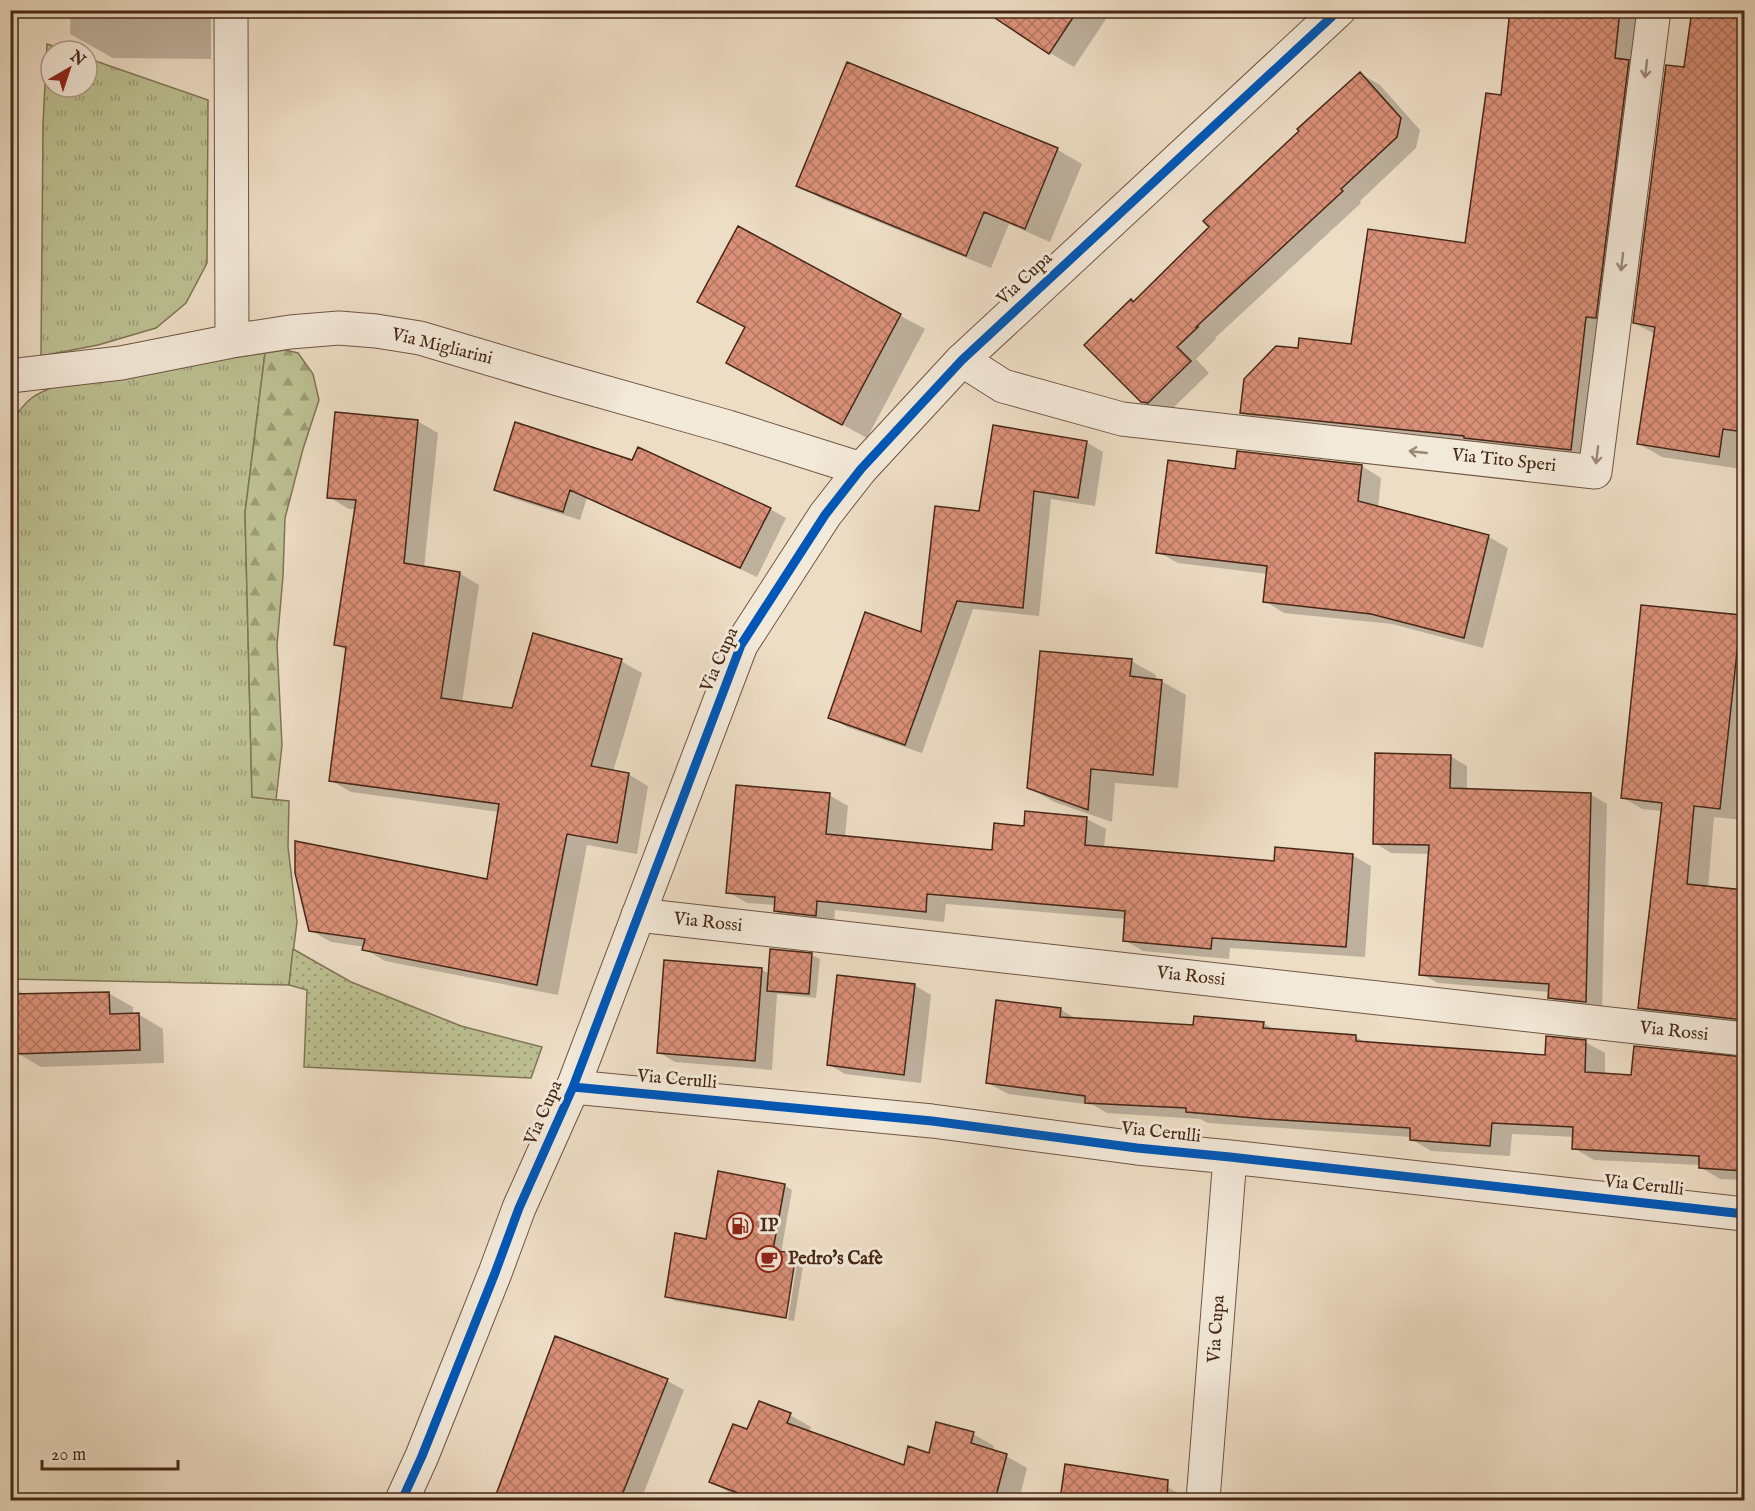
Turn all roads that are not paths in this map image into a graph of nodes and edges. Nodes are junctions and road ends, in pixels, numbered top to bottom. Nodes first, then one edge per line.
1 (231, 10) edge
2 (1339, 10) edge
3 (1654, 10) edge
4 (232, 340) junction
5 (962, 360) junction
6 (10, 376) edge
7 (861, 469) junction
8 (638, 915) junction
9 (1744, 1040) edge
10 (573, 1087) junction
11 (1230, 1156) junction
12 (1744, 1214) edge
13 (402, 1500) edge
14 (1203, 1500) edge

1 - 4 street
2 - 5 street, Via Cupa
3 -> 5 street, Via Tito Speri
4 - 6 street, Via Migliarini
4 - 7 street, Via Migliarini
5 - 7 street, Via Cupa
7 - 8 street, Via Cupa
8 - 9 street, Via Rossi
8 - 10 street, Via Cupa
10 - 11 street, Via Cerulli
10 - 13 street, Via Cupa
11 - 12 street, Via Cerulli
11 - 14 street, Via Cupa

